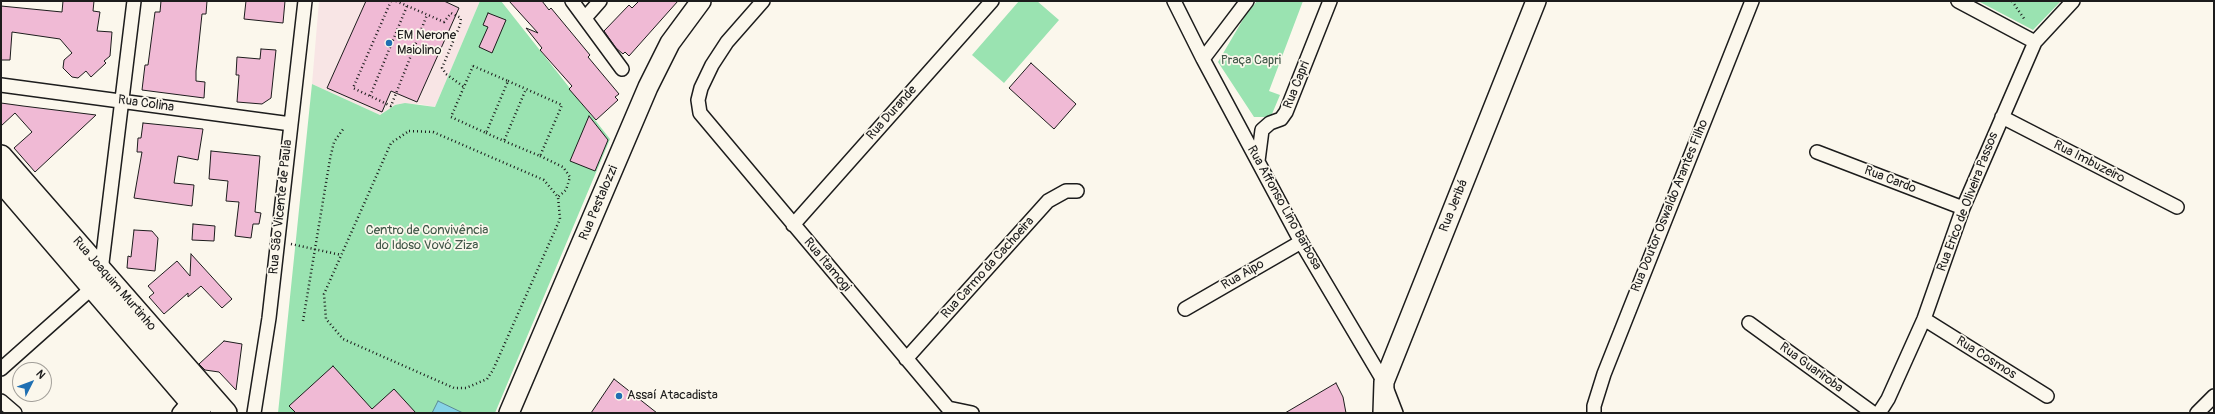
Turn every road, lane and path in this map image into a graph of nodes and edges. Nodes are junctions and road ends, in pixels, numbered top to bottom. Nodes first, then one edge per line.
1 (134, 1) edge
2 (305, 1) edge
3 (391, 1) edge
4 (396, 1) edge
5 (572, 1) edge
6 (600, 1) edge
7 (702, 1) edge
8 (763, 1) edge
9 (992, 1) edge
10 (1174, 1) edge
11 (1247, 1) edge
12 (1330, 1) edge
13 (1536, 1) edge
14 (1752, 1) edge
15 (1958, 1) edge
16 (2012, 1) edge
17 (2073, 1) edge
18 (407, 6) junction
19 (427, 15) junction
20 (585, 18) junction
21 (2028, 25) dead end
22 (2035, 42) junction
23 (1203, 59) junction
24 (622, 69) dead end
25 (508, 81) junction
26 (1, 85) edge
27 (464, 87) junction
28 (526, 89) junction
29 (370, 96) junction
30 (122, 101) junction
31 (2002, 117) junction
32 (291, 124) junction
33 (344, 128) dead end
34 (486, 133) junction
35 (504, 141) junction
36 (1817, 152) dead end
37 (1, 156) edge
38 (540, 156) junction
39 (1258, 161) junction
40 (1, 181) edge
41 (1077, 191) dead end
42 (558, 197) junction
43 (2176, 207) dead end
44 (1963, 208) junction
45 (793, 225) junction
46 (277, 242) junction
47 (1301, 242) junction
48 (314, 249) junction
49 (341, 255) junction
50 (97, 279) junction
51 (1185, 309) dead end
52 (1924, 319) junction
53 (303, 321) dead end
54 (1749, 323) dead end
55 (906, 359) junction
56 (1, 369) edge
57 (1384, 382) junction
58 (2048, 396) dead end
59 (2214, 396) edge
60 (1, 401) edge
61 (190, 409) edge
62 (15, 413) edge
63 (226, 413) edge
64 (254, 413) edge
65 (510, 413) edge
66 (972, 413) edge
67 (1383, 413) edge
68 (1396, 413) edge
69 (1594, 413) edge
70 (1872, 413) edge
71 (1879, 413) edge
72 (2197, 413) edge

1 - 30 street
2 - 32 street, Rua São Vicente de Paula
3 - 29 path
4 - 18 path
5 - 20 street
6 - 20 street
7 - 65 street, Rua Pestalozzi
8 - 45 street, Rua Itamogi
9 - 45 street, Rua Durande
10 - 23 street, Rua Affonso Lino Barbosa
11 - 23 street
12 - 39 street, Rua Capri
13 - 57 street, Rua Jeribá
14 - 69 street, Rua Doutor Oswaldo Arantes Filho
15 - 22 street
16 - 21 path
17 - 22 street, Rua Erico de Oliveira Passos
18 - 19 path
18 - 29 path
19 - 27 path
19 - 29 path
20 - 24 street
22 - 31 street, Rua Erico de Oliveira Passos
23 - 39 street, Rua Affonso Lino Barbosa
25 - 27 path
25 - 28 path
25 - 34 path
26 - 30 street, Rua Colina
27 - 34 path
28 - 35 path
28 - 38 path
30 - 32 street, Rua Colina
30 - 50 street
31 - 43 street, Rua Imbuzeiro
31 - 44 street, Rua Erico de Oliveira Passos
32 - 46 street, Rua São Vicente de Paula
33 - 48 path
34 - 35 path
35 - 38 path
36 - 44 street, Rua Cardo
37 - 50 main road, Rua Joaquim Murtinho
38 - 42 path
39 - 47 street, Rua Affonso Lino Barbosa
40 - 50 main road, Rua Joaquim Murtinho
41 - 55 street, Rua Carmo da Cachoeira
42 - 49 path
42 - 49 path
44 - 52 street, Rua Erico de Oliveira Passos
45 - 55 street, Rua Itamogi
46 - 48 path
46 - 64 street, Rua São Vicente de Paula
47 - 51 street, Rua Aipo
47 - 57 street, Rua Affonso Lino Barbosa
48 - 49 path
48 - 53 path
50 - 56 street
50 - 61 main road, Rua Joaquim Murtinho
50 - 63 main road, Rua Joaquim Murtinho
52 - 58 street, Rua Cosmos
52 - 71 street, Rua Erico de Oliveira Passos
54 - 70 street, Rua Guariroba
55 - 66 street, Rua Itamogi
57 - 67 street, Rua Jeribá
57 - 68 street, Rua Affonso Lino Barbosa
59 - 72 street
60 - 62 street

